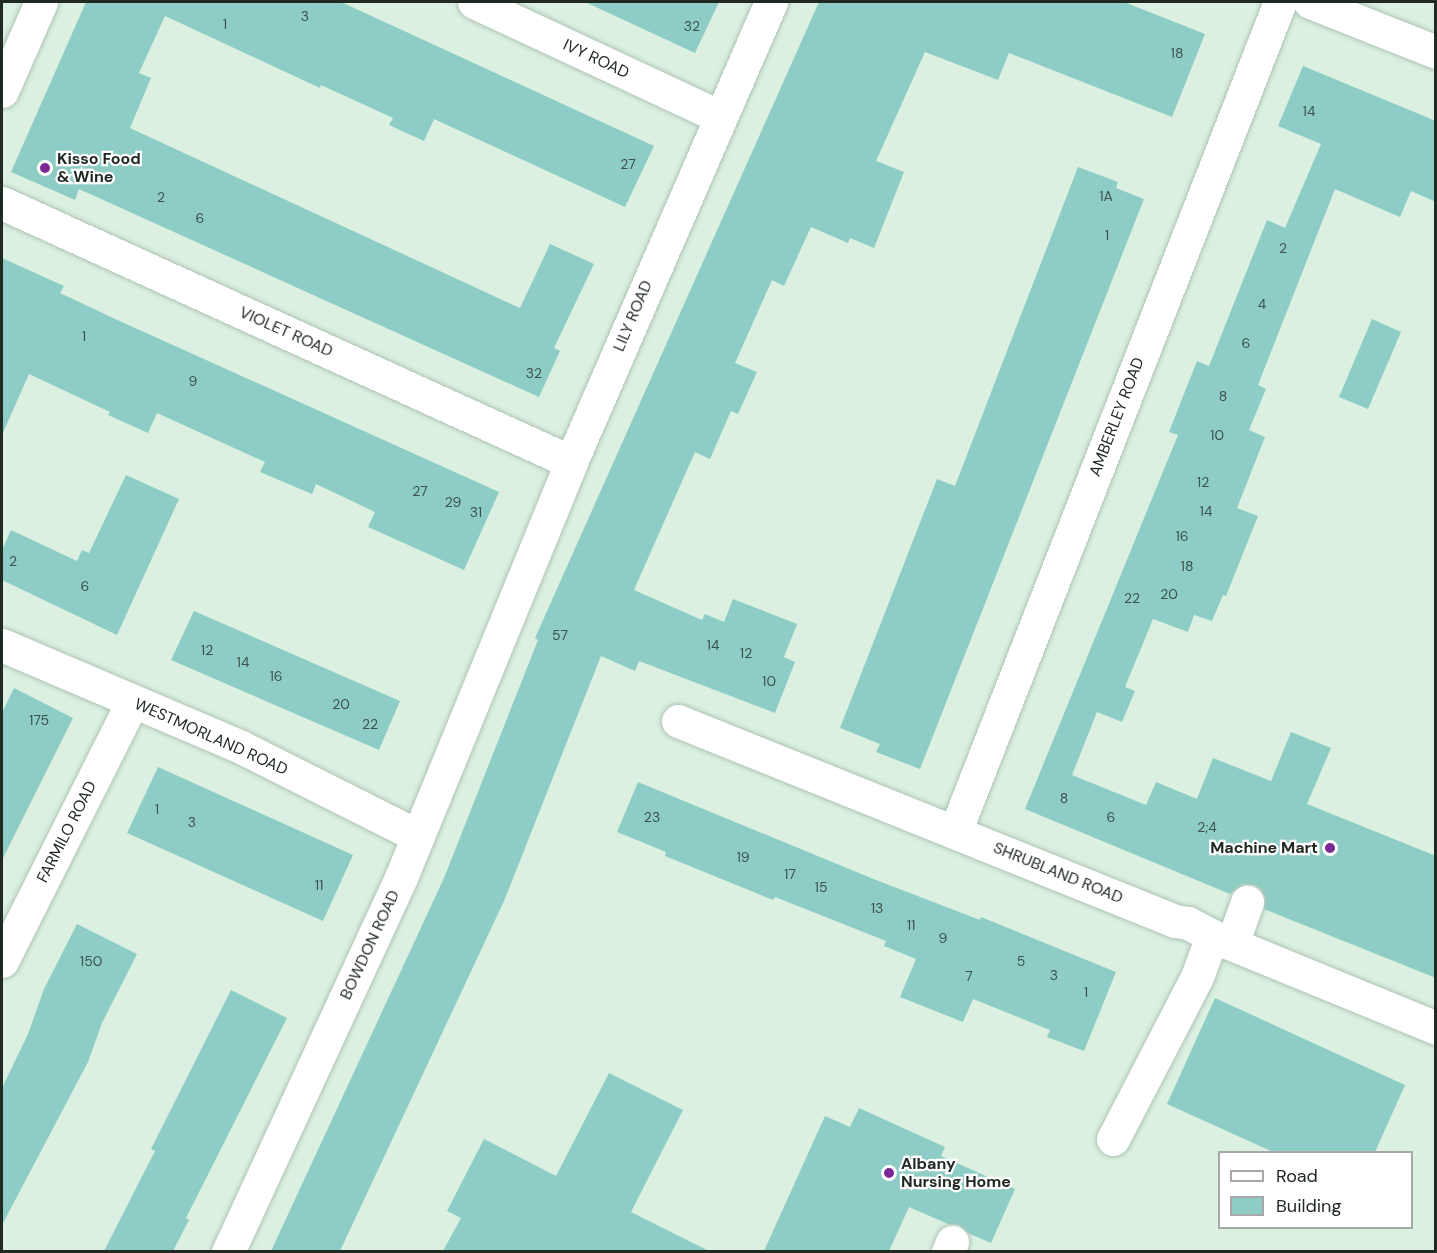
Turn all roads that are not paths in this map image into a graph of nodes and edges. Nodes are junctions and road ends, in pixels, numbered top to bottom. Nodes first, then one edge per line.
1 (41, 2) edge
2 (474, 2) edge
3 (771, 2) edge
4 (1280, 2) edge
5 (1310, 2) edge
6 (1436, 52) edge
7 (2, 90) edge
8 (718, 116) junction
9 (2, 202) edge
10 (570, 462) junction
11 (501, 633) joint
12 (2, 645) edge
13 (132, 702) junction
14 (678, 721) dead end
15 (955, 832) junction
16 (418, 836) junction
17 (1247, 902) dead end
18 (1222, 940) junction
19 (2, 961) edge
20 (1436, 1028) edge
21 (1113, 1139) dead end
22 (228, 1251) edge

1 - 7 street
2 - 8 street, IVY ROAD
3 - 8 street, LILY ROAD
4 - 15 street, AMBERLEY ROAD
5 - 6 street
8 - 10 street, LILY ROAD
9 - 10 street, VIOLET ROAD
10 - 11 street, LILY ROAD
11 - 16 street, BOWDON ROAD
12 - 13 street, WESTMORLAND ROAD
13 - 16 street, WESTMORLAND ROAD
13 - 19 street, FARMILO ROAD
14 - 15 street, SHRUBLAND ROAD
15 - 18 street, SHRUBLAND ROAD
16 - 22 street, BOWDON ROAD
17 - 18 street
18 - 20 street, SHRUBLAND ROAD
18 - 21 street

